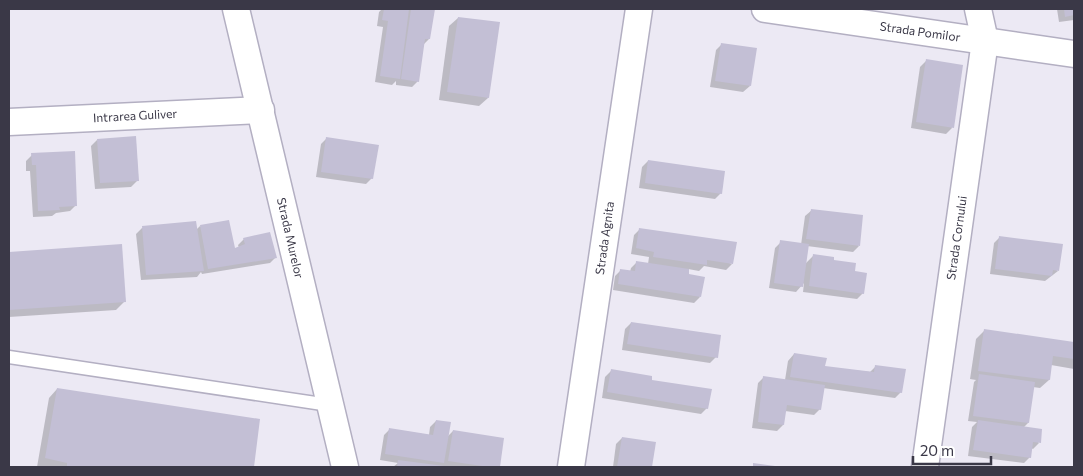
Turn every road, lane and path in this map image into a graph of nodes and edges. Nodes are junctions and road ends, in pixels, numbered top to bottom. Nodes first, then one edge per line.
1 (236, 9) edge
2 (639, 9) edge
3 (765, 9) edge
4 (978, 9) edge
5 (985, 41) junction
6 (1074, 54) edge
7 (261, 110) junction
8 (9, 122) edge
9 (9, 357) edge
10 (329, 405) junction
11 (345, 467) edge
12 (571, 467) edge
13 (925, 467) edge

1 - 7 street, Strada Murelor
2 - 12 street, Strada Agnita
3 - 5 street, Strada Pomilor
4 - 5 street, Strada Cornului
5 - 6 street, Strada Pomilor
5 - 13 street, Strada Cornului
7 - 8 street, Intrarea Guliver
7 - 10 street, Strada Murelor
9 - 10 lane
10 - 11 street, Strada Murelor

